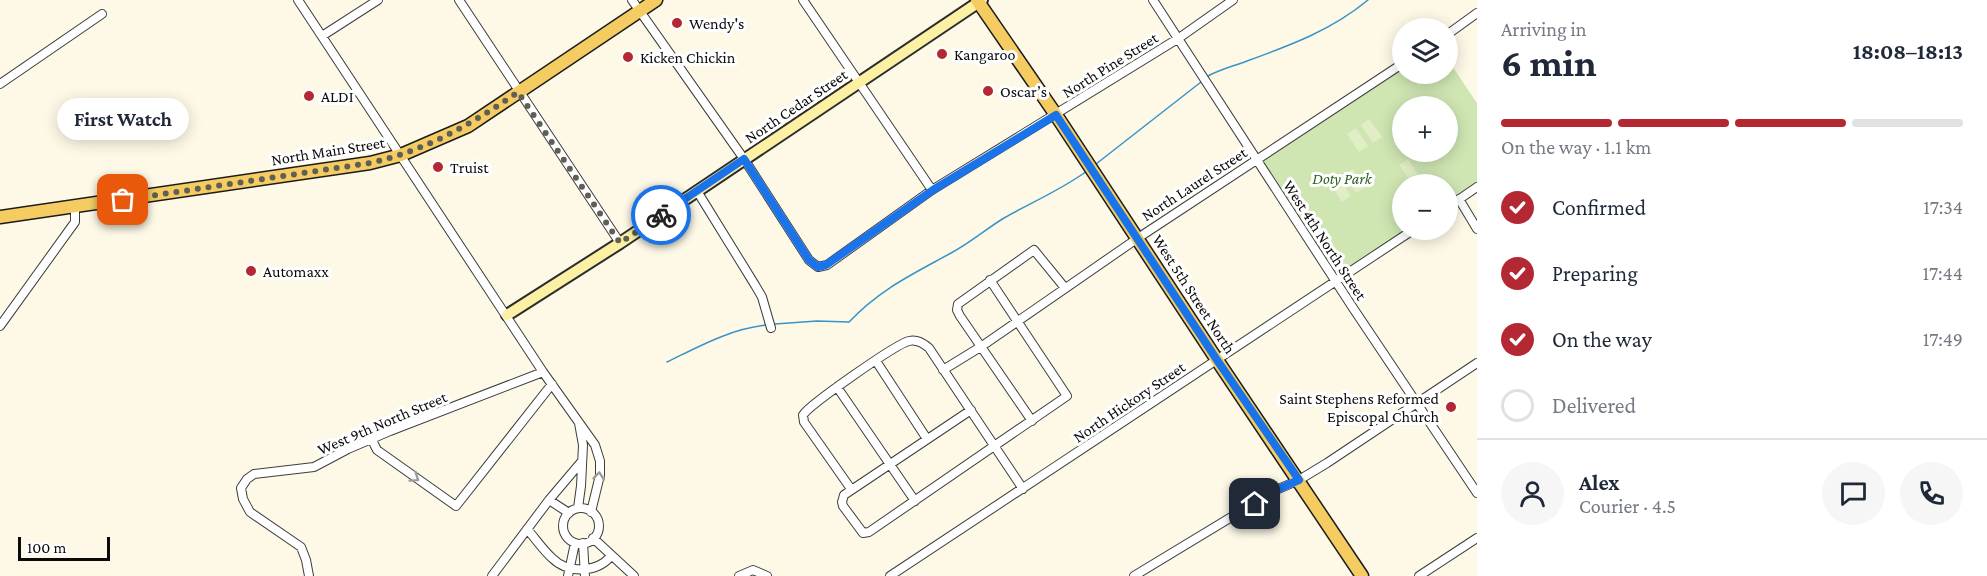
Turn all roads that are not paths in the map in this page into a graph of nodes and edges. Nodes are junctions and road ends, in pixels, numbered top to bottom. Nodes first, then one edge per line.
1 (298, 0) edge
2 (378, 0) edge
3 (459, 0) edge
4 (632, 0) edge
5 (656, 0) edge
6 (803, 0) edge
7 (1153, 0) edge
8 (1233, 0) edge
9 (979, 1) edge
10 (639, 11) junction
11 (1477, 13) edge
12 (102, 14) dead end
13 (1458, 27) edge
14 (322, 36) junction
15 (1179, 38) junction
16 (1392, 71) edge
17 (859, 81) junction
18 (0, 84) edge
19 (518, 92) junction
20 (1056, 115) junction
21 (401, 155) junction
22 (744, 159) junction
23 (1257, 160) junction
24 (1477, 187) edge
25 (933, 190) junction
26 (697, 191) junction
27 (1459, 199) joint
28 (75, 207) junction
29 (0, 217) edge
30 (1477, 229) edge
31 (1138, 238) junction
32 (1398, 240) edge
33 (620, 243) junction
34 (990, 280) junction
35 (1336, 281) junction
36 (1065, 288) junction
37 (507, 315) junction
38 (1017, 321) junction
39 (0, 326) edge
40 (771, 328) dead end
41 (982, 346) junction
42 (1217, 360) junction
43 (876, 361) junction
44 (1477, 363) edge
45 (943, 370) junction
46 (543, 372) junction
47 (552, 384) junction
48 (837, 387) junction
49 (1417, 404) junction
50 (971, 410) junction
51 (1032, 421) junction
52 (579, 423) junction
53 (927, 439) junction
54 (372, 440) junction
55 (593, 441) junction
56 (583, 444) junction
57 (996, 446) junction
58 (582, 461) junction
59 (890, 464) junction
60 (1299, 480) junction
61 (851, 489) junction
62 (1023, 489) junction
63 (1477, 493) edge
64 (549, 500) junction
65 (915, 501) junction
66 (578, 508) junction
67 (591, 512) junction
68 (568, 513) junction
69 (527, 529) junction
70 (593, 538) junction
71 (1477, 538) edge
72 (579, 543) junction
73 (611, 556) junction
74 (569, 567) junction
75 (585, 573) edge
76 (629, 574) edge
77 (309, 576) edge
78 (492, 576) edge
79 (568, 576) edge
80 (739, 576) edge
81 (767, 576) edge
82 (890, 576) edge
83 (1134, 576) edge
84 (1362, 576) edge
85 (1419, 576) edge

1 - 14 street
2 - 14 street
3 - 19 street
4 - 10 street
5 - 10 main road, North Main Street
6 - 17 street
7 - 15 street, West 4th North Street
8 - 15 street, North Pine Street
9 - 17 street, North Cedar Street
9 - 20 main road, West 5th Street North
10 - 19 main road, North Main Street
10 - 22 street
11 - 13 street
12 - 18 street
14 - 21 street
15 - 20 street, North Pine Street
15 - 23 street, West 4th North Street
16 - 23 street, North Laurel Street
17 - 22 street, North Cedar Street
17 - 25 street
19 - 21 main road, North Main Street
19 - 33 street
20 - 25 street, North Pine Street
20 - 31 main road, West 5th Street North
21 - 28 main road, North Main Street
21 - 37 street
22 - 25 street, North Pine Street
22 - 26 street, North Cedar Street
23 - 31 street, North Laurel Street
23 - 35 street, West 4th North Street
24 - 27 street
26 - 33 street, North Cedar Street
26 - 40 street
27 - 30 street
28 - 29 main road, North Main Street
28 - 39 street
31 - 36 street, North Laurel Street
31 - 42 main road, West 5th Street North
32 - 35 street, North Hickory Street
33 - 37 street, North Cedar Street
34 - 36 street
34 - 38 street
34 - 41 street
35 - 42 street, North Hickory Street
35 - 49 street, West 4th North Street
36 - 38 street, North Laurel Street
37 - 46 street
38 - 41 street, North Laurel Street
38 - 51 street
41 - 45 street, North Laurel Street
41 - 51 street
42 - 60 main road, West 5th Street North
42 - 62 street, North Hickory Street
43 - 45 street
43 - 48 street
43 - 53 street
44 - 49 street
45 - 50 street
46 - 47 street
46 - 54 street, West 9th North Street
47 - 52 street
54 -> 47 street
48 - 59 street
48 - 61 street
49 - 60 street
49 - 63 street, West 4th North Street
50 - 53 street
50 - 57 street
51 - 57 street
52 - 55 street
52 - 56 street
53 - 59 street
54 - 77 street, West 9th North Street
55 - 56 street
67 -> 55 street
56 - 58 street
57 - 62 street
57 - 65 street
58 - 64 street
58 - 66 street
59 - 61 street
59 - 65 street
60 - 83 street
60 - 84 main road, West 5th Street North
61 - 65 street
62 - 82 street, North Hickory Street
64 - 68 street
64 - 69 street
66 - 67 street
66 - 68 street
67 - 70 street
68 - 72 street
69 - 74 street
69 - 78 street
70 - 72 street
70 - 73 street
71 - 85 street
72 - 74 street
72 - 75 street
73 - 75 street
73 - 76 street
74 - 75 street
74 - 79 street
80 - 81 street

